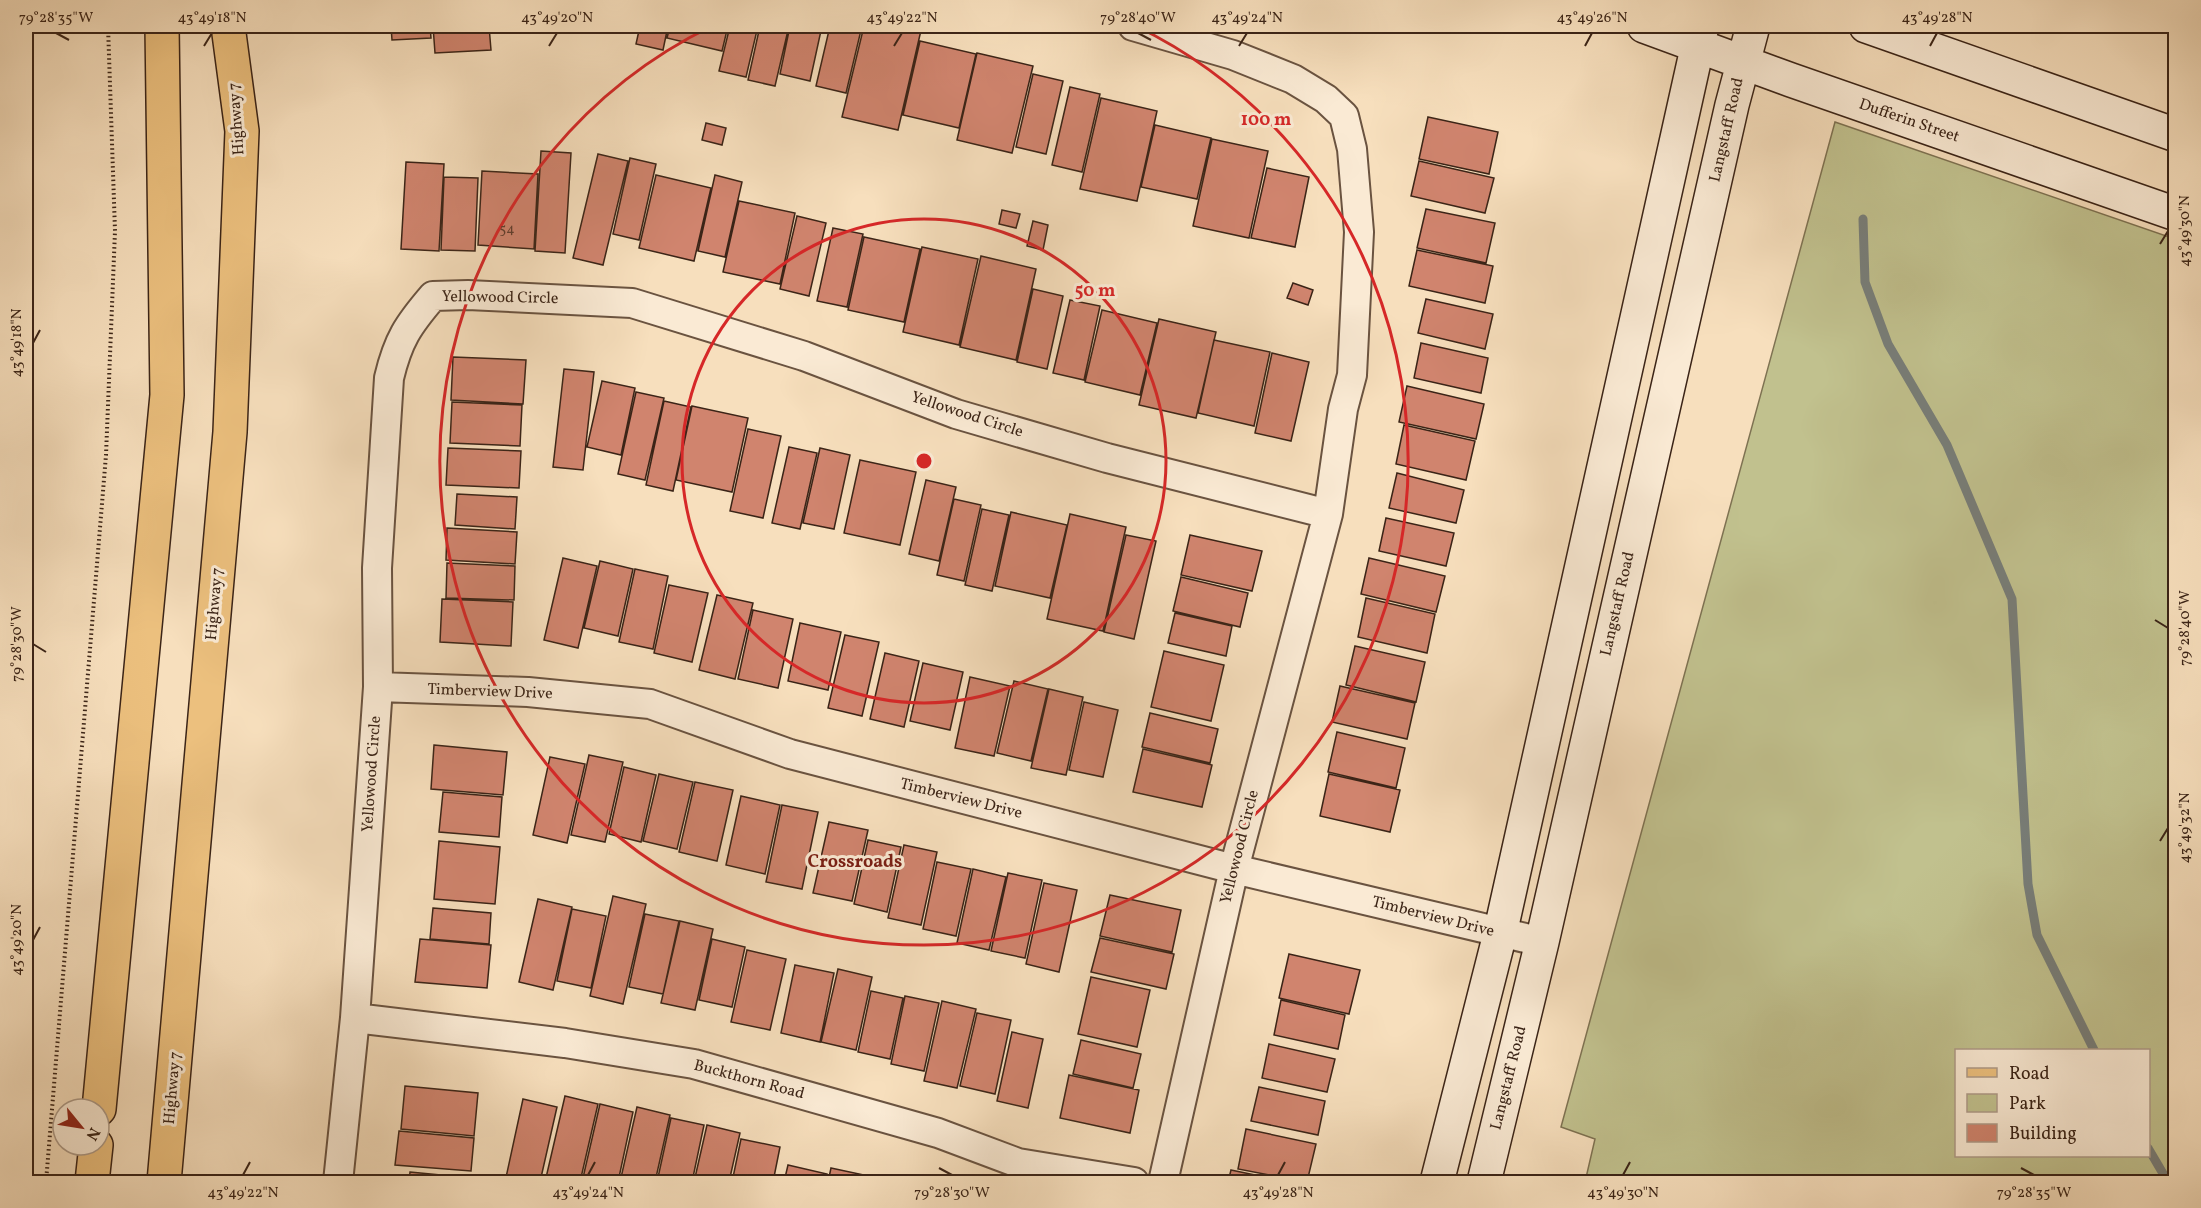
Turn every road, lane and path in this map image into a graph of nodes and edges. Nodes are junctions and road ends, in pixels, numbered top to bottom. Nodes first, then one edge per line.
1 (108, 26) edge
2 (162, 26) edge
3 (228, 26) edge
4 (1133, 26) edge
5 (1644, 26) edge
6 (1753, 26) edge
7 (1866, 26) edge
8 (1700, 36) edge
9 (1743, 61) junction
10 (2175, 135) edge
11 (2175, 214) edge
12 (1328, 514) junction
13 (378, 687) junction
14 (1234, 869) junction
15 (1500, 934) junction
16 (1542, 942) junction
17 (354, 1018) junction
18 (100, 1097) edge
19 (95, 1157) edge
20 (46, 1182) edge
21 (92, 1182) edge
22 (164, 1182) edge
23 (338, 1182) edge
24 (1134, 1182) edge
25 (1163, 1182) edge
26 (1437, 1182) edge
27 (1484, 1182) edge

1 - 20 path
2 - 18 main road
3 - 22 main road, Highway 7
4 - 12 street, Yellowood Circle
5 - 8 main road, Dufferin Street
6 - 9 main road, Langstaff Road
7 - 10 main road
8 - 9 main road, Dufferin Street
8 - 15 main road
9 - 11 main road, Dufferin Street
9 - 16 main road, Langstaff Road
12 - 13 street, Yellowood Circle
12 - 14 street, Yellowood Circle
13 - 14 street, Timberview Drive
13 - 17 street, Yellowood Circle
14 - 15 street, Timberview Drive
14 - 25 street, Yellowood Circle
15 - 16 street, Timberview Drive
15 - 26 main road
16 - 27 main road, Langstaff Road
17 - 23 street, Yellowood Circle
17 - 24 street, Buckthorn Road
19 - 21 main road

